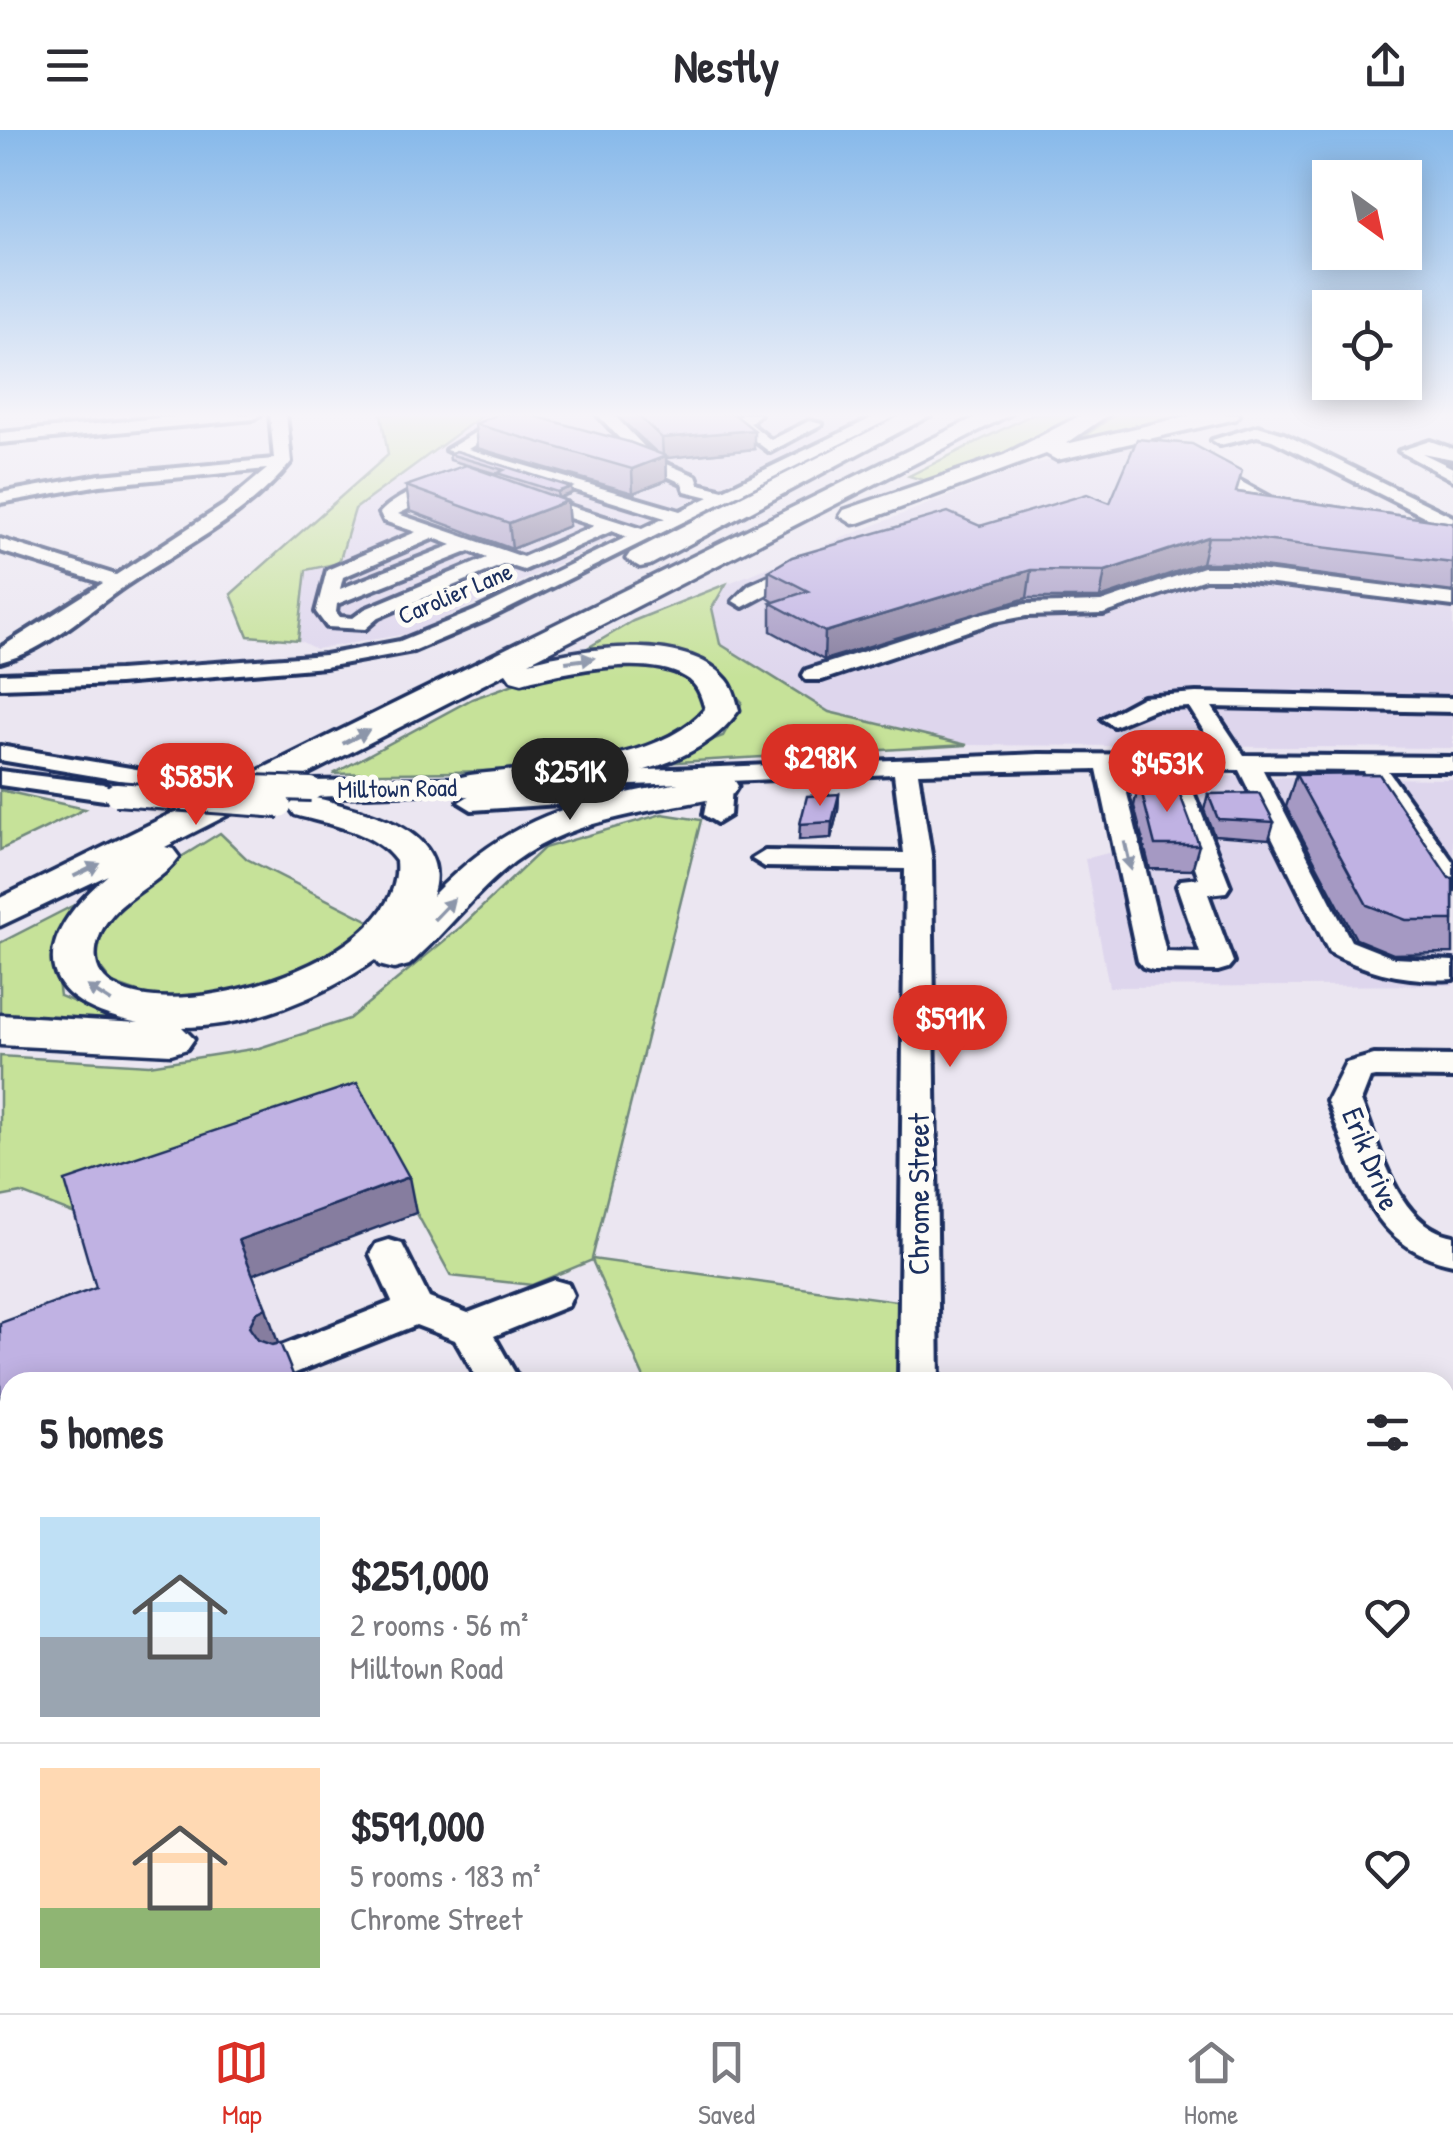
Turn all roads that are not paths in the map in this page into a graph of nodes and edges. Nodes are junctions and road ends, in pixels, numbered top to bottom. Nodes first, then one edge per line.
1 (240, 502) edge
2 (405, 502) edge
3 (537, 502) edge
4 (629, 502) edge
5 (653, 502) edge
6 (714, 502) edge
7 (746, 502) edge
8 (782, 502) edge
9 (822, 502) edge
10 (895, 502) edge
11 (1266, 502) edge
12 (1395, 502) edge
13 (643, 506) junction
14 (680, 518) junction
15 (1316, 523) edge
16 (611, 525) junction
17 (433, 532) junction
18 (1449, 534) edge
19 (644, 536) junction
20 (0, 544) edge
21 (469, 545) junction
22 (826, 556) edge
23 (514, 560) junction
24 (119, 582) junction
25 (1453, 600) edge
26 (327, 601) junction
27 (743, 601) dead end
28 (596, 614) junction
29 (490, 643) junction
30 (0, 656) edge
31 (814, 675) dead end
32 (119, 677) junction
33 (0, 682) edge
34 (0, 696) edge
35 (1196, 700) junction
36 (1357, 704) junction
37 (418, 705) junction
38 (1453, 705) edge
39 (1114, 720) dead end
40 (1377, 728) dead end
41 (2, 759) edge
42 (1108, 761) junction
43 (1169, 761) junction
44 (1241, 762) junction
45 (1370, 763) junction
46 (905, 766) junction
47 (1451, 766) edge
48 (856, 768) junction
49 (470, 786) junction
50 (298, 793) junction
51 (718, 801) junction
52 (765, 859) dead end
53 (919, 861) junction
54 (0, 880) edge
55 (1453, 881) edge
56 (0, 914) edge
57 (1453, 970) edge
58 (0, 1030) edge
59 (1453, 1066) edge
60 (1453, 1250) edge
61 (390, 1254) dead end
62 (554, 1295) dead end
63 (415, 1308) junction
64 (468, 1330) junction
65 (285, 1361) edge
66 (494, 1372) edge
67 (919, 1372) edge

1 - 24 street
2 - 17 street
3 - 16 street
4 - 13 street
5 - 13 street
6 - 14 street, Carolier Lane
7 - 29 highway
8 - 29 highway
9 - 28 highway
10 - 28 highway
11 - 15 street
12 - 18 street
13 - 14 street
14 - 19 street, Carolier Lane
16 - 19 street
16 - 23 street
17 - 21 street
17 - 26 street
19 - 32 street, Carolier Lane
20 - 24 street
21 - 23 street
21 - 26 street
22 - 27 street
23 - 26 street
24 - 30 street
25 - 31 street
28 - 37 highway
29 - 54 highway
32 - 33 street, Carolier Lane
32 - 34 street
35 - 36 street
35 - 39 street
35 - 44 street
36 - 38 street
36 - 40 street
37 -> 49 highway
50 -> 37 highway
41 - 50 street, Milltown Road, bridge
41 - 50 street, Milltown Road, bridge
42 - 43 street, Milltown Road
42 -> 43 street
42 - 46 street, Milltown Road
43 - 44 street, Milltown Road
44 - 45 street, Milltown Road
44 - 57 street
45 - 47 street, Milltown Road
45 - 55 street
46 - 48 street, Milltown Road
46 - 53 street, Chrome Street
48 - 49 street, Milltown Road
48 - 51 street, Milltown Road
49 - 50 street, Milltown Road
50 -> 50 highway
50 - 51 street, Milltown Road
56 -> 50 highway
58 -> 51 highway
52 - 53 street
53 - 67 street, Chrome Street
59 - 60 street, Erik Drive
61 - 63 street
62 - 64 street
63 - 64 street
63 - 65 street
64 - 66 street

